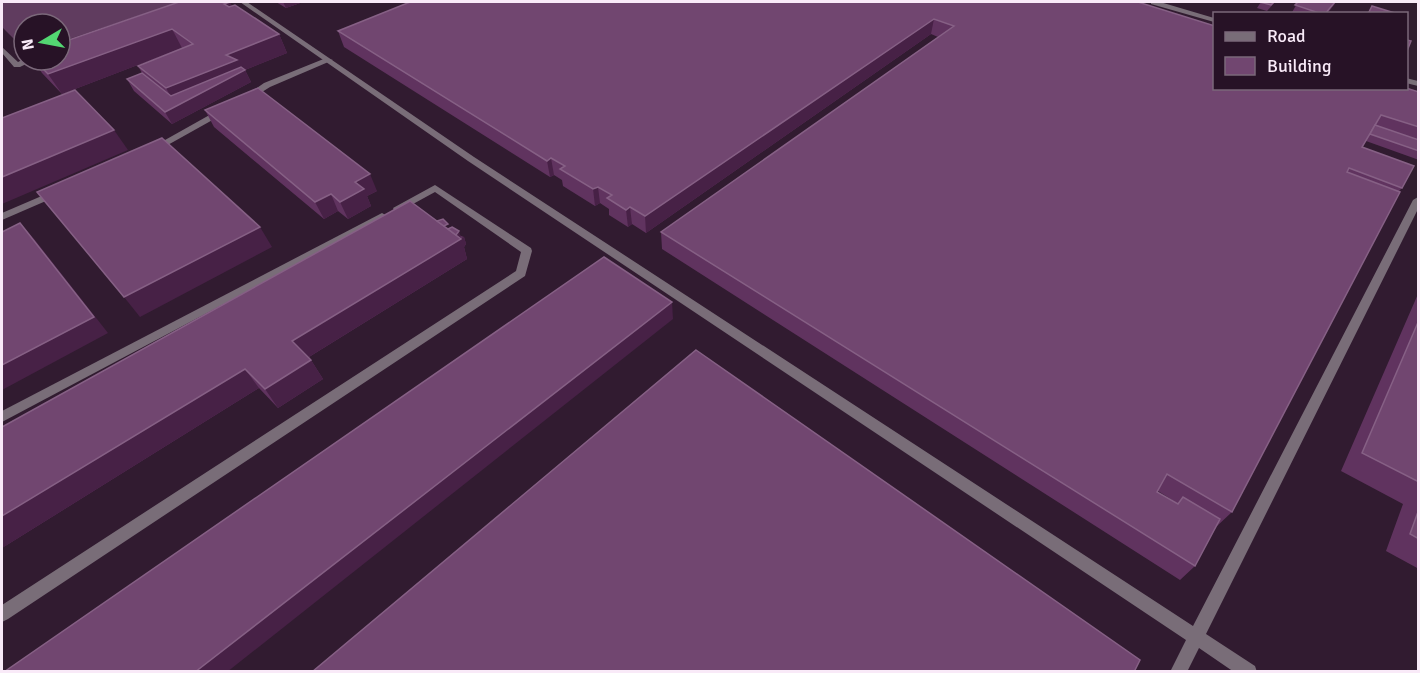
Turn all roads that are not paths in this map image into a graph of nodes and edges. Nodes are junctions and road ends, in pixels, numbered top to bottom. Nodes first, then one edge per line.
1 (243, 2) edge
2 (1154, 2) edge
3 (1213, 19) edge
4 (329, 60) junction
5 (238, 102) edge
6 (228, 108) edge
7 (148, 151) edge
8 (64, 189) edge
9 (1419, 200) edge
10 (2, 218) edge
11 (2, 417) edge
12 (2, 614) edge
13 (1196, 636) junction
14 (1178, 672) edge
15 (1249, 672) edge

1 - 4 street
2 - 3 street
4 - 5 street
4 - 13 street
6 - 7 street
8 - 10 street
9 - 13 street
11 - 12 street
13 - 14 street
13 - 15 street

